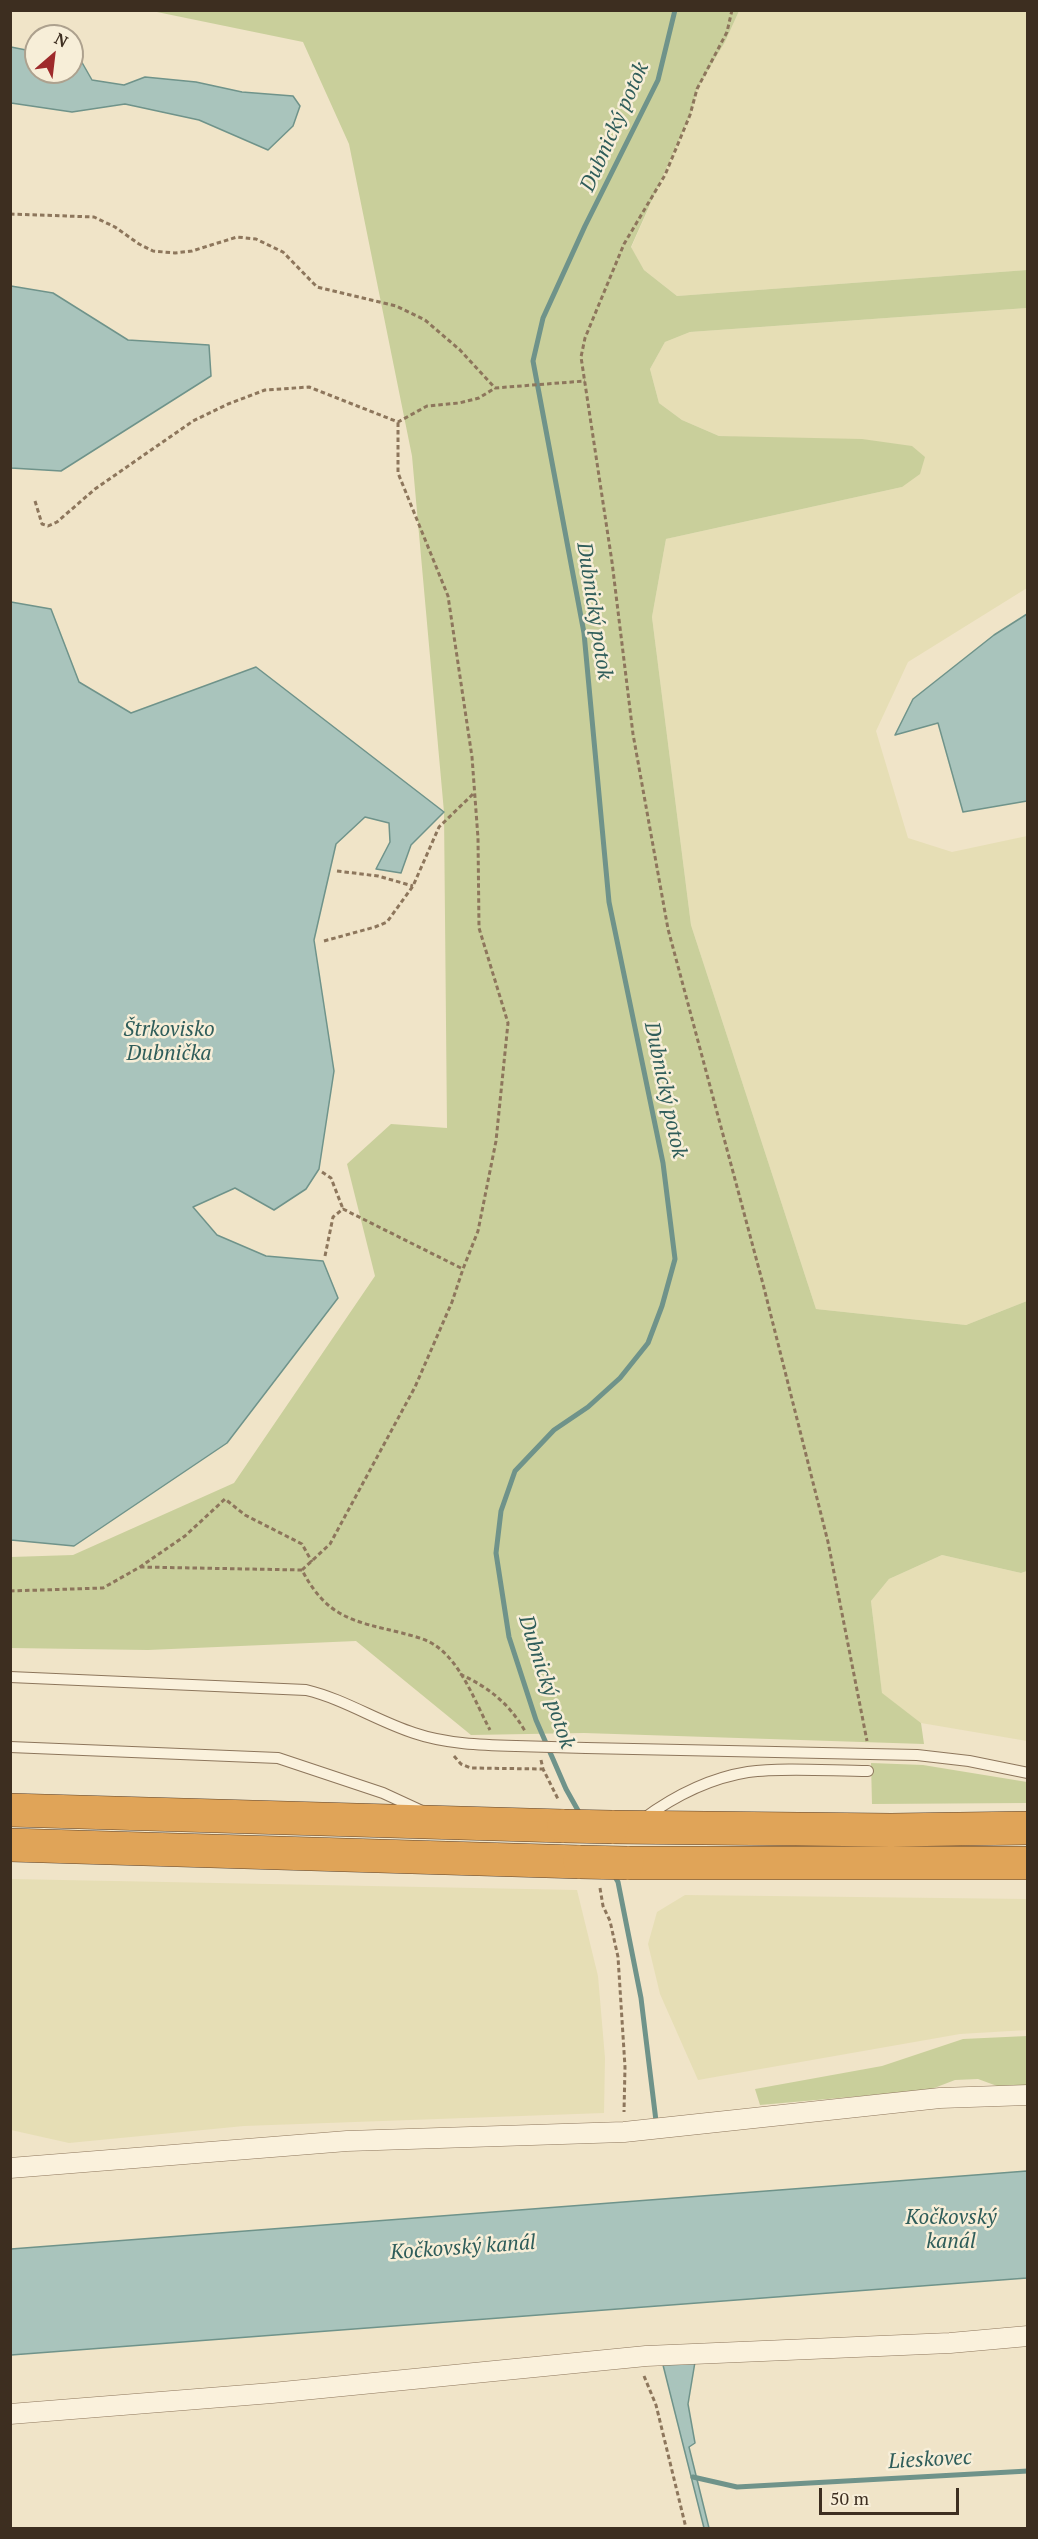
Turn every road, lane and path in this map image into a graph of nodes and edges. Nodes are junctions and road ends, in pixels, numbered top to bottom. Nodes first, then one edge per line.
1 (732, 10) edge
2 (10, 214) edge
3 (585, 381) junction
4 (495, 387) junction
5 (398, 422) junction
6 (35, 501) dead end
7 (474, 793) junction
8 (337, 871) dead end
9 (413, 886) junction
10 (324, 941) dead end
11 (322, 1172) dead end
12 (343, 1209) junction
13 (325, 1256) dead end
14 (463, 1269) junction
15 (312, 1562) junction
16 (140, 1567) junction
17 (302, 1570) junction
18 (10, 1591) edge
19 (10, 1677) edge
20 (439, 1739) junction
21 (498, 1746) junction
22 (10, 1747) edge
23 (870, 1753) junction
24 (543, 1770) dead end
25 (868, 1771) dead end
26 (1028, 1773) edge
27 (10, 1810) edge
28 (446, 1823) junction
29 (621, 1827) junction
30 (1028, 1828) edge
31 (10, 1845) edge
32 (1028, 1863) edge
33 (1028, 2096) edge
34 (10, 2168) edge
35 (1028, 2336) edge
36 (641, 2357) junction
37 (10, 2414) edge
38 (686, 2529) edge

1 - 3 path
2 - 4 path
3 - 4 path
3 - 23 path
4 - 5 path
5 - 6 path
5 - 7 path
7 - 9 path
7 - 14 path
8 - 9 path
9 - 10 path
11 - 12 path
12 - 13 path
12 - 14 path
14 - 15 path
15 - 16 path
15 - 17 path
16 - 17 path
16 - 18 path
17 - 21 path
19 - 20 lane
20 - 21 lane
20 - 24 path
21 - 23 lane, bridge
22 - 28 lane
23 - 26 lane
25 - 29 lane
27 - 28 highway
28 - 29 highway, bridge
29 - 30 highway
31 - 32 highway, bridge
33 - 34 street
35 - 36 street
36 - 37 street
36 - 38 path

